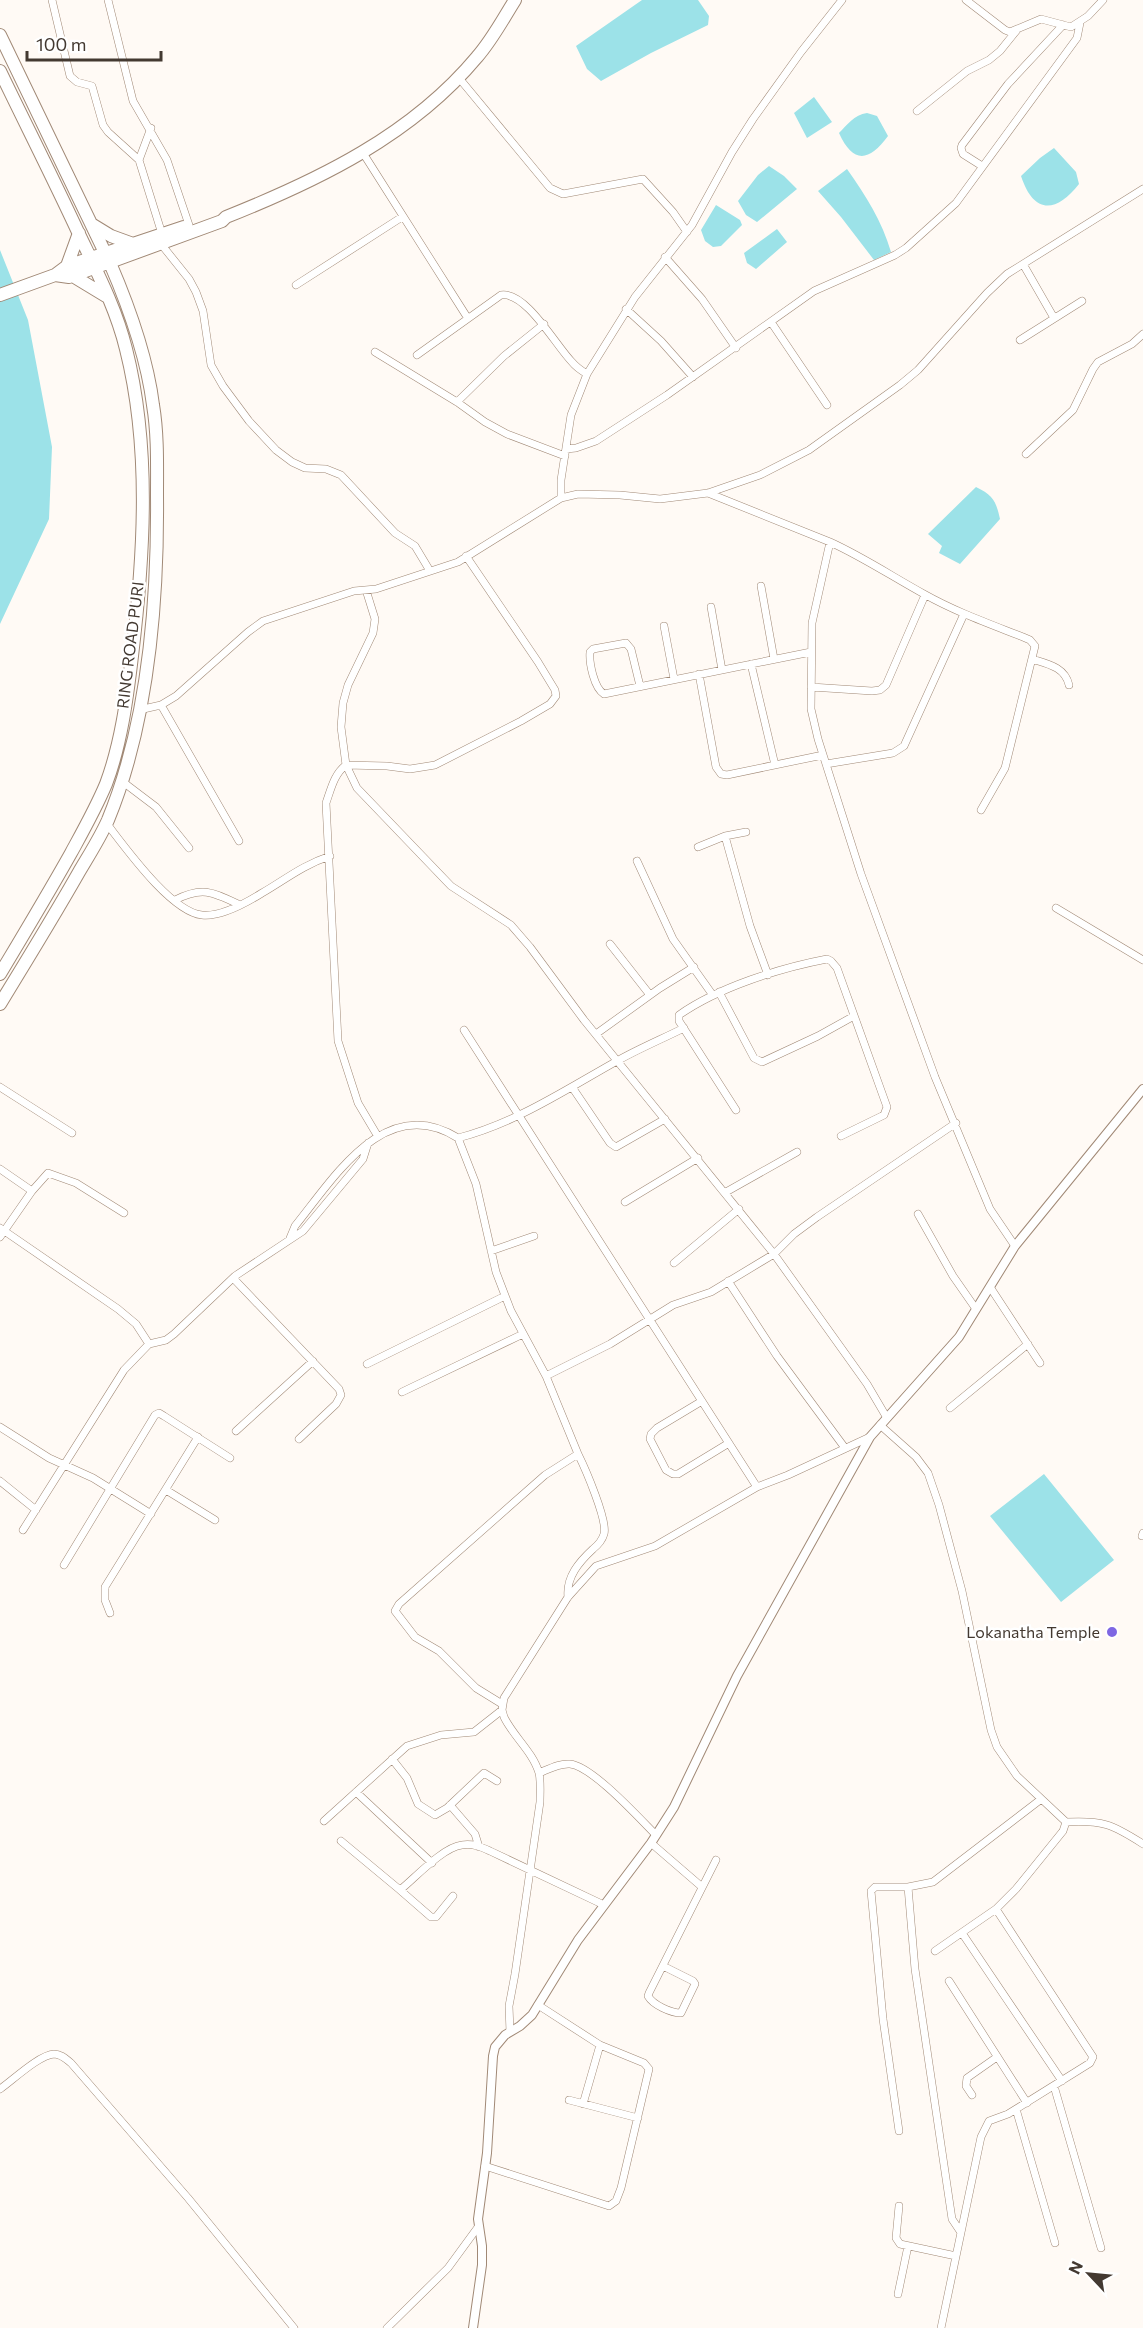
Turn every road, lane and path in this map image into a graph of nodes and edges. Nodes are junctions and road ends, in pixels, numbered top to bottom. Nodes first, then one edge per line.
1 (52, 0) edge
2 (108, 0) edge
3 (515, 0) edge
4 (842, 0) edge
5 (966, 0) edge
6 (1103, 0) edge
7 (1080, 23) junction
8 (1063, 25) junction
9 (1017, 30) junction
10 (0, 35) edge
11 (0, 71) edge
12 (459, 78) junction
13 (917, 111) dead end
14 (151, 128) junction
15 (363, 153) junction
16 (138, 160) junction
17 (981, 166) junction
18 (1143, 189) edge
19 (226, 217) junction
20 (402, 217) junction
21 (92, 224) junction
22 (189, 225) junction
23 (687, 232) junction
24 (79, 233) junction
25 (161, 239) junction
26 (134, 248) junction
27 (108, 257) junction
28 (665, 257) junction
29 (93, 263) junction
30 (1023, 264) junction
31 (70, 271) junction
32 (119, 283) junction
33 (296, 285) dead end
34 (0, 295) edge
35 (107, 297) junction
36 (1082, 301) dead end
37 (626, 309) junction
38 (467, 317) junction
39 (1054, 318) junction
40 (771, 322) junction
41 (544, 324) junction
42 (1143, 334) edge
43 (1020, 340) dead end
44 (736, 348) junction
45 (375, 352) dead end
46 (417, 355) dead end
47 (587, 374) junction
48 (693, 377) junction
49 (457, 402) junction
50 (827, 405) dead end
51 (565, 452) junction
52 (1026, 454) dead end
53 (708, 493) junction
54 (561, 498) junction
55 (831, 542) junction
56 (466, 556) junction
57 (430, 571) junction
58 (761, 586) dead end
59 (366, 590) junction
60 (925, 595) junction
61 (711, 607) dead end
62 (964, 614) junction
63 (664, 626) dead end
64 (811, 652) junction
65 (774, 659) junction
66 (1032, 659) junction
67 (751, 664) junction
68 (722, 670) junction
69 (699, 674) junction
70 (674, 679) junction
71 (1069, 685) dead end
72 (640, 686) junction
73 (811, 687) junction
74 (161, 705) junction
75 (139, 710) junction
76 (823, 755) junction
77 (826, 764) junction
78 (345, 765) junction
79 (775, 765) junction
80 (123, 782) junction
81 (981, 810) dead end
82 (107, 824) junction
83 (746, 832) dead end
84 (725, 836) junction
85 (239, 842) dead end
86 (698, 847) dead end
87 (189, 848) dead end
88 (330, 856) junction
89 (636, 861) dead end
90 (175, 900) junction
91 (238, 904) junction
92 (1056, 908) dead end
93 (610, 944) dead end
94 (1143, 960) edge
95 (694, 967) junction
96 (0, 974) edge
97 (768, 975) junction
98 (716, 993) junction
99 (650, 995) junction
100 (0, 1004) edge
101 (854, 1016) junction
102 (684, 1028) junction
103 (464, 1030) dead end
104 (596, 1034) junction
105 (617, 1060) junction
106 (0, 1087) edge
107 (572, 1087) junction
108 (1143, 1089) edge
109 (736, 1110) dead end
110 (519, 1116) junction
111 (665, 1119) junction
112 (956, 1123) junction
113 (72, 1133) dead end
114 (376, 1135) junction
115 (841, 1136) dead end
116 (458, 1138) junction
117 (797, 1152) dead end
118 (698, 1158) junction
119 (0, 1169) edge
120 (32, 1191) junction
121 (726, 1192) junction
122 (625, 1202) dead end
123 (739, 1209) junction
124 (124, 1213) dead end
125 (918, 1214) dead end
126 (1, 1232) edge
127 (534, 1236) dead end
128 (1015, 1246) junction
129 (491, 1251) junction
130 (774, 1254) junction
131 (674, 1263) dead end
132 (233, 1278) junction
133 (728, 1281) junction
134 (990, 1287) junction
135 (505, 1296) junction
136 (976, 1309) junction
137 (650, 1320) junction
138 (523, 1334) junction
139 (149, 1344) junction
140 (1028, 1344) junction
141 (313, 1361) junction
142 (1040, 1363) dead end
143 (367, 1364) dead end
144 (546, 1376) junction
145 (402, 1392) dead end
146 (702, 1401) junction
147 (950, 1408) dead end
148 (883, 1422) junction
149 (0, 1427) edge
150 (237, 1431) dead end
151 (198, 1437) junction
152 (870, 1437) junction
153 (299, 1439) dead end
154 (729, 1443) junction
155 (845, 1448) junction
156 (578, 1454) junction
157 (230, 1458) dead end
158 (64, 1465) junction
159 (0, 1480) edge
160 (757, 1487) junction
161 (110, 1489) junction
162 (166, 1490) junction
163 (36, 1510) junction
164 (151, 1514) junction
165 (215, 1520) dead end
166 (24, 1530) dead end
167 (64, 1565) dead end
168 (568, 1597) junction
169 (110, 1612) dead end
170 (502, 1707) junction
171 (392, 1759) junction
172 (539, 1773) junction
173 (497, 1781) dead end
174 (356, 1792) junction
175 (1040, 1800) junction
176 (450, 1805) junction
177 (324, 1821) dead end
178 (1066, 1822) junction
179 (653, 1839) junction
180 (341, 1841) dead end
181 (1143, 1844) edge
182 (479, 1847) junction
183 (716, 1860) dead end
184 (432, 1863) junction
185 (530, 1870) junction
186 (702, 1887) junction
187 (908, 1887) junction
188 (400, 1890) junction
189 (453, 1896) dead end
190 (604, 1905) junction
191 (996, 1909) junction
192 (962, 1933) junction
193 (935, 1951) dead end
194 (663, 1966) junction
195 (949, 1981) dead end
196 (538, 2005) junction
197 (510, 2032) junction
198 (600, 2045) junction
199 (997, 2057) junction
200 (1058, 2084) junction
201 (0, 2089) edge
202 (972, 2095) dead end
203 (570, 2100) dead end
204 (1027, 2103) junction
205 (583, 2104) junction
206 (1016, 2109) junction
207 (638, 2118) junction
208 (899, 2131) dead end
209 (485, 2166) junction
210 (899, 2206) dead end
211 (478, 2227) junction
212 (960, 2231) junction
213 (1055, 2243) dead end
214 (908, 2246) junction
215 (1101, 2248) dead end
216 (956, 2256) junction
217 (898, 2294) dead end
218 (294, 2328) edge
219 (387, 2328) edge
220 (473, 2328) edge
221 (941, 2328) edge

1 - 16 street
2 - 14 street
3 - 12 highway
4 - 23 street
5 - 9 street
6 - 7 street
7 - 8 street
7 - 17 street
8 - 9 street
8 - 17 street
9 - 13 street
10 - 21 highway, RING ROAD PURI
11 - 24 highway, RING ROAD PURI
12 - 15 highway
12 - 23 street
14 - 16 street
14 - 22 street
15 - 19 highway
15 - 20 street
16 - 25 street
17 - 40 street
18 - 30 street
19 - 22 highway
19 - 25 highway
20 - 33 street
20 - 38 street
21 - 26 highway
21 - 27 highway, RING ROAD PURI
22 - 25 highway
23 - 28 street
24 - 29 highway, RING ROAD PURI
24 - 31 highway
25 - 26 highway
25 - 57 street
26 - 27 highway
26 - 32 highway
27 - 29 highway
27 - 32 highway, RING ROAD PURI
28 - 37 street
28 - 44 street
29 - 31 highway
29 - 35 highway, RING ROAD PURI
30 - 39 street
30 - 53 street
31 - 34 highway
31 - 35 highway
32 - 75 highway, RING ROAD PURI
35 - 96 highway, RING ROAD PURI
36 - 39 street
37 - 47 street
37 - 48 street
38 - 41 street
38 - 46 street
39 - 43 street
40 - 44 street
40 - 50 street
41 - 47 street
41 - 49 street
42 - 52 street
44 - 48 street
45 - 49 street
47 - 51 street
48 - 51 street
49 - 51 street
51 - 54 street
53 - 54 street
53 - 55 street
54 - 56 street
55 - 60 street
55 - 64 street
56 - 57 street
56 - 78 street
57 - 59 street
58 - 65 street
59 - 74 street
59 - 78 street
60 - 62 street
60 - 73 street
61 - 68 street
62 - 66 street
62 - 77 street
63 - 70 street
64 - 65 street
64 - 73 street
65 - 67 street
66 - 71 street
66 - 81 street
67 - 68 street
67 - 79 street
68 - 69 street
69 - 70 street
69 - 79 street
70 - 72 street
72 - 72 street
73 - 76 street
74 - 75 street
74 - 85 street
75 - 80 highway, RING ROAD PURI
76 - 77 street
76 - 79 street
77 - 112 street
78 - 88 street
78 - 104 street
80 - 82 highway, RING ROAD PURI
80 - 87 street
82 - 90 street
82 - 100 highway, RING ROAD PURI
83 - 84 street
84 - 86 street
84 - 97 street
88 - 91 street
88 - 114 street
89 - 95 street
90 - 91 street
90 - 91 street
92 - 94 street
93 - 99 street
95 - 98 street
95 - 99 street
97 - 98 street
97 - 101 street
98 - 101 street
98 - 102 street
99 - 104 street
101 - 115 street
102 - 105 street
102 - 109 street
103 - 110 street
104 - 105 street
105 - 107 street
105 - 111 street
106 - 113 street
107 - 110 street
107 - 111 street
108 - 128 street
110 - 116 street
110 - 137 street
111 - 118 street
112 - 128 street
112 - 130 street
114 - 116 street
114 - 132 street
116 - 129 street
117 - 121 street
118 - 121 street
118 - 122 street
119 - 120 street
120 - 124 street
120 - 126 street
121 - 123 street
123 - 130 street
123 - 131 street
125 - 136 street
126 - 139 street
127 - 129 street
128 - 134 street
129 - 135 street
130 - 133 street
130 - 148 street
132 - 139 street
132 - 141 street
133 - 137 street
133 - 155 street
134 - 136 street
134 - 140 street
135 - 138 street
135 - 143 street
136 - 148 street
137 - 144 street
137 - 146 street
138 - 144 street
138 - 145 street
139 - 158 street
140 - 142 street
140 - 147 street
141 - 150 street
141 - 153 street
144 - 156 street
146 - 154 street
146 - 154 street
148 - 152 street
148 - 175 street
149 - 158 street
151 - 157 street
151 - 161 street
151 - 162 street
152 - 155 street
152 - 179 street
154 - 160 street
155 - 160 street
156 - 168 street
156 - 170 street
158 - 161 street
158 - 163 street
159 - 163 street
160 - 168 street
161 - 164 street
161 - 167 street
162 - 164 street
162 - 165 street
163 - 166 street
164 - 169 street
168 - 170 street
170 - 171 street
170 - 172 street
171 - 174 street
171 - 176 street
172 - 179 street
172 - 185 street
173 - 176 street
174 - 177 street
174 - 184 street
175 - 178 street
175 - 187 street
176 - 182 street
178 - 181 street
178 - 191 street
179 - 186 street
179 - 190 street
180 - 188 street
182 - 184 street
182 - 185 street
183 - 186 street
184 - 188 street
185 - 190 street
185 - 197 street
186 - 194 street
187 - 208 street
187 - 212 street
188 - 189 street
190 - 196 street
191 - 192 street
191 - 200 street
192 - 193 street
192 - 200 street
194 - 194 street
195 - 199 street
196 - 197 street
196 - 198 street
197 - 209 street
198 - 205 street
198 - 207 street
199 - 202 street
199 - 204 street
200 - 204 street
200 - 215 street
201 - 218 street
203 - 205 street
204 - 206 street
205 - 207 street
206 - 212 street
206 - 213 street
207 - 209 street
209 - 211 street
210 - 214 street
211 - 219 street
211 - 220 street
212 - 216 street
214 - 216 street
214 - 217 street
216 - 221 street

